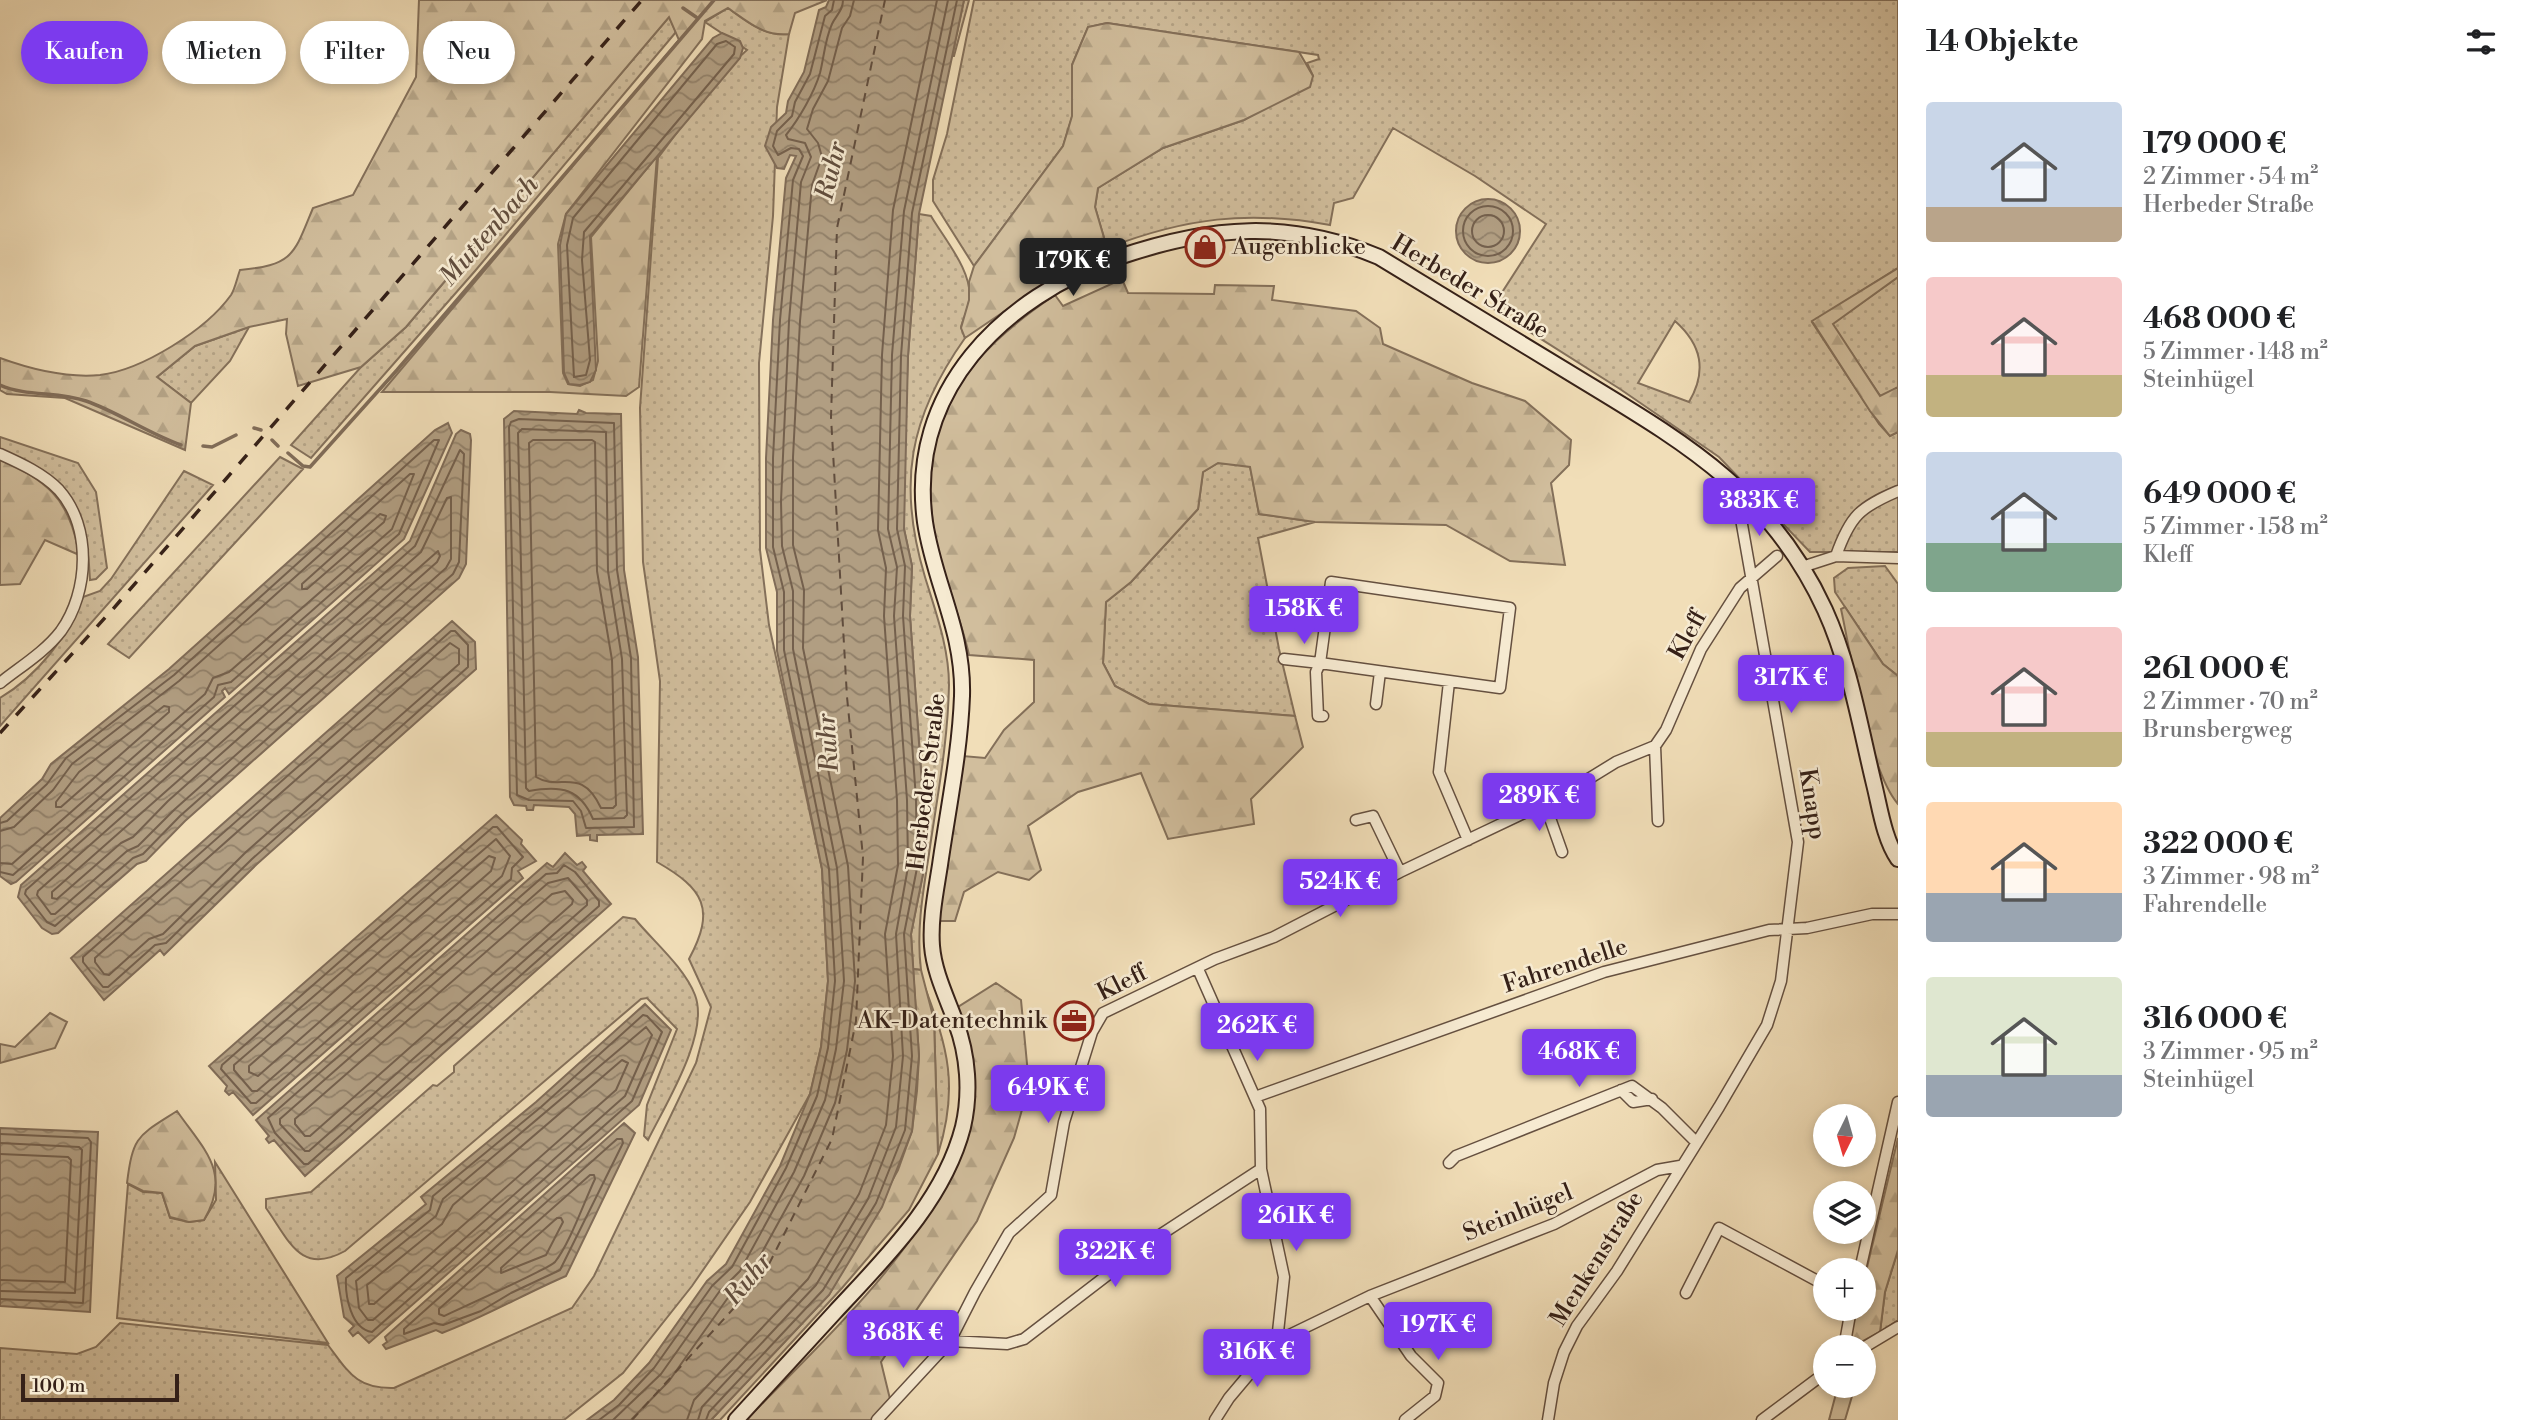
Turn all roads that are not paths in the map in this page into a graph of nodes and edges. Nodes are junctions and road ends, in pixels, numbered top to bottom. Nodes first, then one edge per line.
1 (0, 454) edge
2 (1898, 491) edge
3 (1737, 509) dead end
4 (1777, 556) dead end
5 (1836, 556) junction
6 (1898, 558) edge
7 (1802, 567) junction
8 (1751, 578) junction
9 (1284, 659) dead end
10 (1320, 663) junction
11 (1380, 673) junction
12 (1449, 682) junction
13 (0, 683) edge
14 (1376, 704) dead end
15 (1323, 716) dead end
16 (1655, 746) junction
17 (1545, 804) junction
18 (1883, 819) junction
19 (1356, 820) dead end
20 (1658, 821) dead end
21 (1468, 840) junction
22 (1898, 842) edge
23 (1562, 852) dead end
24 (1898, 859) edge
25 (1400, 872) junction
26 (1898, 914) edge
27 (1785, 928) junction
28 (1198, 969) junction
29 (1621, 1090) junction
30 (1255, 1097) junction
31 (1652, 1099) junction
32 (1898, 1102) edge
33 (1696, 1142) junction
34 (1449, 1163) dead end
35 (1680, 1166) junction
36 (1261, 1169) junction
37 (1863, 1258) edge
38 (1813, 1279) edge
39 (1686, 1293) dead end
40 (1370, 1296) junction
41 (1898, 1326) edge
42 (1876, 1340) edge
43 (950, 1341) junction
44 (1277, 1341) junction
45 (1813, 1382) edge
46 (736, 1420) edge
47 (877, 1420) edge
48 (1215, 1420) edge
49 (1405, 1420) edge
50 (1548, 1420) edge
51 (1762, 1420) edge

1 - 13 street
2 - 5 street
3 - 8 street, Knapp
4 - 8 street, Kleff
5 - 6 street
5 - 7 street
7 - 18 main road, Herbeder Straße
7 - 46 main road, Herbeder Straße
8 - 16 street, Kleff
8 - 27 street, Knapp
9 - 10 street
10 - 11 street
10 - 12 street
10 - 15 street
11 - 12 street
11 - 14 street
12 - 21 street
16 - 17 street, Kleff
16 - 20 street
17 - 21 street, Kleff
17 - 23 street
18 - 22 main road, Herbeder Straße
18 - 24 main road, Herbeder Straße
19 - 25 street
21 - 25 street, Kleff
25 - 28 street, Kleff
26 - 27 street, Fahrendelle
27 - 30 street, Fahrendelle
27 - 33 street, Knapp
28 - 30 street
28 - 43 street, Kleff
29 - 31 street
29 - 31 street
29 - 34 street
30 - 36 street
31 - 33 street
32 - 37 street
33 - 35 street, Knapp
35 - 40 street, Steinhügel
35 - 50 street, Menkenstraße
36 - 43 street
36 - 44 street
38 - 39 street
40 - 44 street, Steinhügel
40 - 49 street
41 - 42 street
43 - 47 street, Kleff
44 - 48 street, Steinhügel
45 - 51 street

